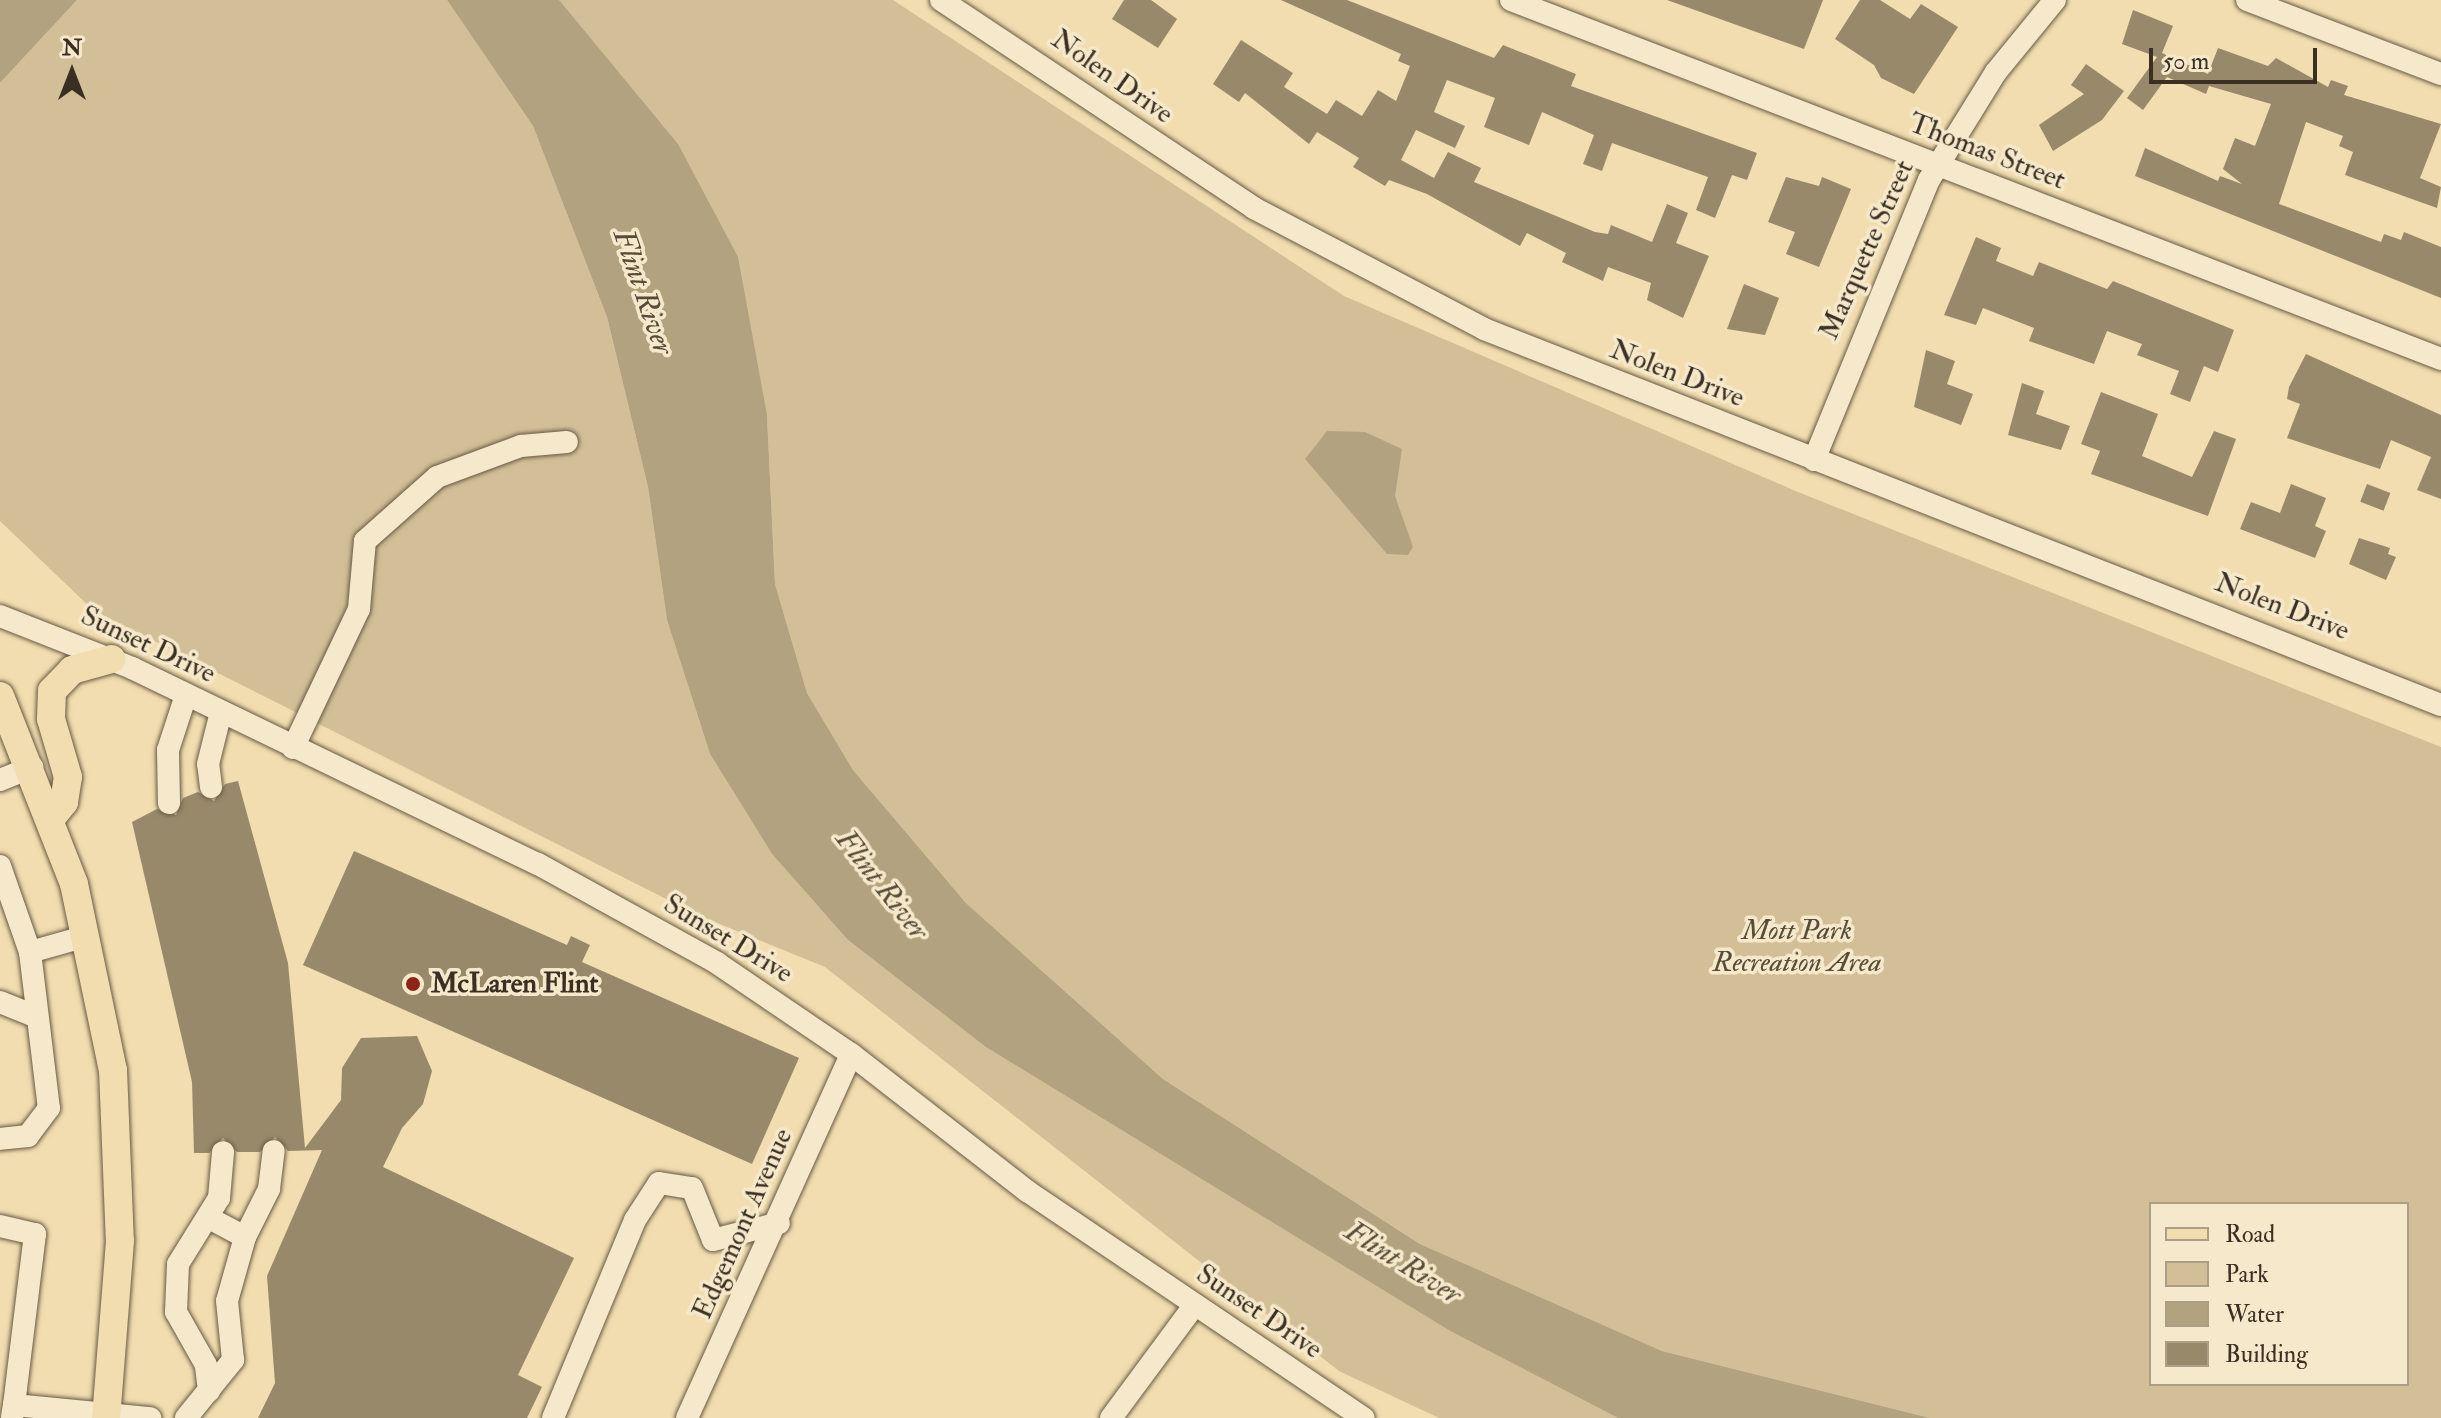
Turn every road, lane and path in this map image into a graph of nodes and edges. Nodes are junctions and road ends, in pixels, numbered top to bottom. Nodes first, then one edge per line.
1 (941, 0) edge
2 (1511, 0) edge
3 (2055, 0) edge
4 (2247, 0) edge
5 (2441, 74) edge
6 (1937, 165) junction
7 (2441, 359) edge
8 (567, 442) dead end
9 (1814, 460) junction
10 (0, 616) edge
11 (112, 659) junction
12 (186, 695) junction
13 (0, 696) edge
14 (2441, 705) edge
15 (221, 712) junction
16 (293, 748) junction
17 (32, 767) junction
18 (0, 780) edge
19 (211, 787) dead end
20 (169, 803) dead end
21 (52, 817) junction
22 (0, 866) edge
23 (87, 936) junction
24 (30, 952) junction
25 (0, 1002) edge
26 (37, 1017) junction
27 (851, 1054) junction
28 (0, 1139) edge
29 (274, 1151) dead end
30 (223, 1152) dead end
31 (209, 1218) junction
32 (779, 1223) junction
33 (0, 1226) edge
34 (245, 1237) junction
35 (1194, 1306) junction
36 (209, 1391) junction
37 (13, 1411) edge
38 (106, 1416) edge
39 (150, 1418) edge
40 (186, 1418) edge
41 (553, 1418) edge
42 (687, 1418) edge
43 (1111, 1418) edge
44 (1364, 1418) edge

1 - 9 street, Nolen Drive
2 - 6 street, Thomas Street
3 - 6 street, Marquette Street
4 - 5 street
6 - 7 street, Thomas Street
6 - 9 street, Marquette Street
8 - 16 street
9 - 14 street, Nolen Drive
10 - 11 street, Sunset Drive
11 - 12 street, Sunset Drive
11 - 21 main road
12 - 15 street, Sunset Drive
12 - 20 street
13 - 17 main road
15 - 16 street, Sunset Drive
15 - 19 street
16 - 27 street, Sunset Drive
17 - 18 street
17 - 21 main road
21 - 23 main road
22 - 24 street
23 - 24 street
23 - 38 main road
24 - 26 street
25 - 26 street
26 - 28 street
27 - 32 street, Edgemont Avenue
27 - 35 street, Sunset Drive
29 - 34 street
30 - 31 street
31 - 34 street
31 - 36 street
32 - 41 street
32 - 42 street, Edgemont Avenue
33 - 37 street
34 - 36 street
35 - 43 street
35 - 44 street, Sunset Drive
36 - 40 street
37 - 38 street
38 - 39 street

